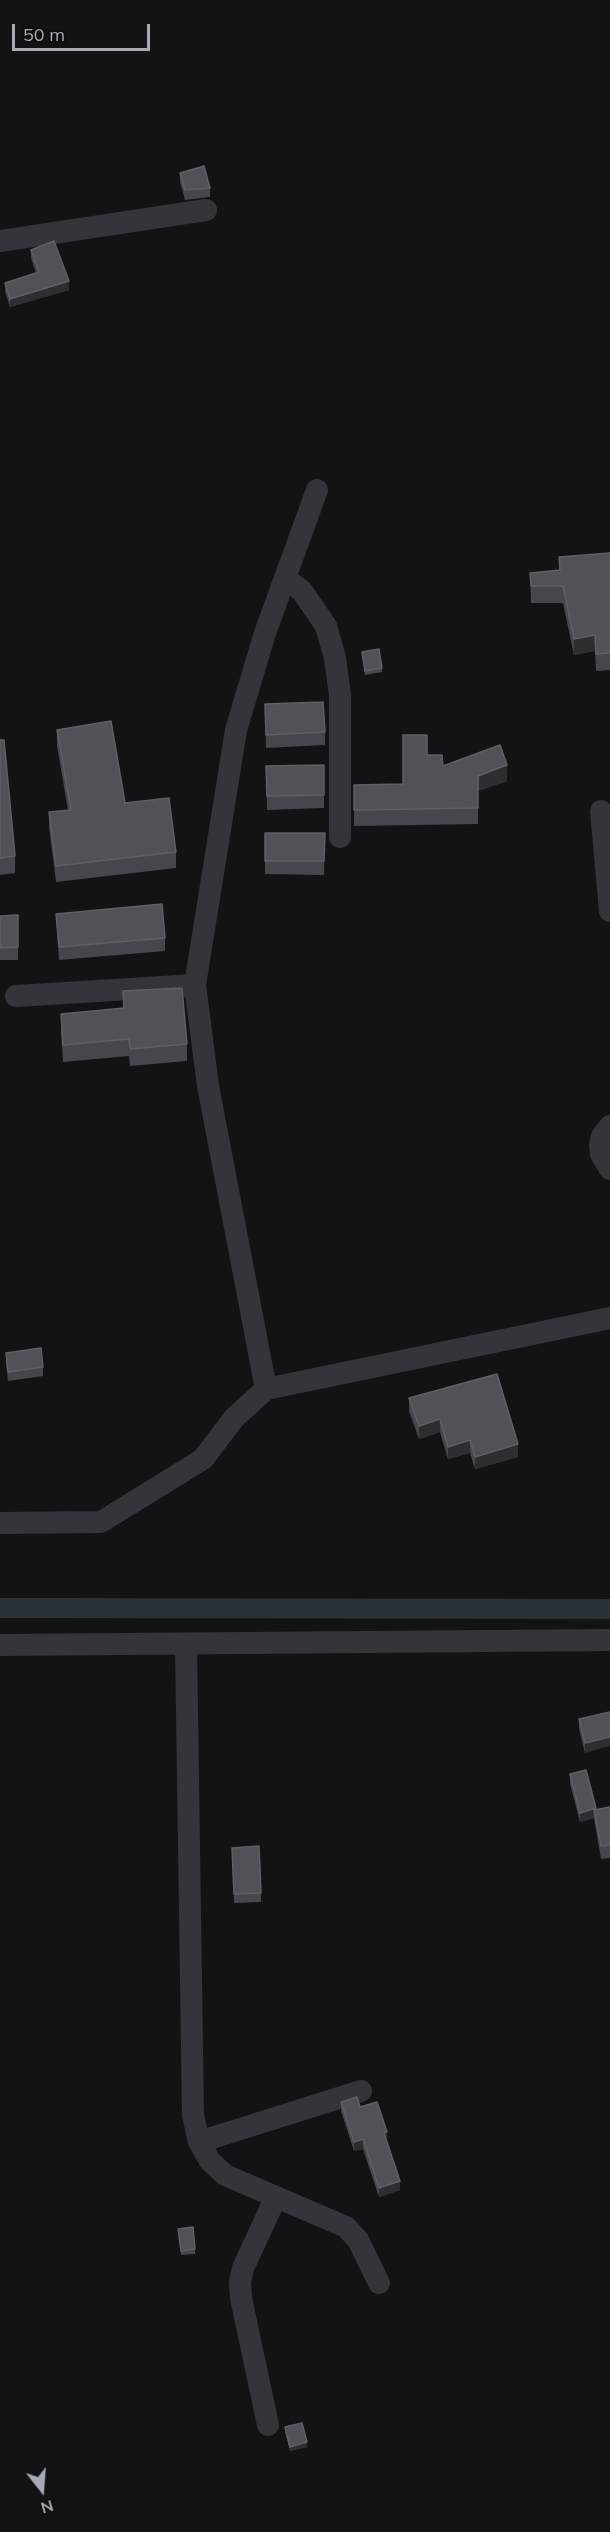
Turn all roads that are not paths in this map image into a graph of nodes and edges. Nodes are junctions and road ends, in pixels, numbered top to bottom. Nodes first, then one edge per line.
1 (206, 210) dead end
2 (0, 242) edge
3 (317, 490) dead end
4 (285, 578) junction
5 (601, 811) dead end
6 (340, 837) dead end
7 (610, 911) edge
8 (195, 985) junction
9 (16, 996) dead end
10 (610, 1126) edge
11 (610, 1169) edge
12 (610, 1318) edge
13 (266, 1389) junction
14 (0, 1523) edge
15 (610, 1641) edge
16 (186, 1644) junction
17 (0, 1645) edge
18 (361, 2091) dead end
19 (199, 2142) junction
20 (276, 2197) junction
21 (379, 2283) dead end
22 (268, 2425) dead end

1 - 2 street
3 - 4 street
4 - 6 street
4 - 8 street
5 - 7 street
8 - 9 street
8 - 13 street
10 - 11 street
12 - 13 street
13 - 14 street
15 - 16 street
16 - 17 street
16 - 19 street
18 - 19 street
19 - 20 street
20 - 21 street
20 - 22 street

